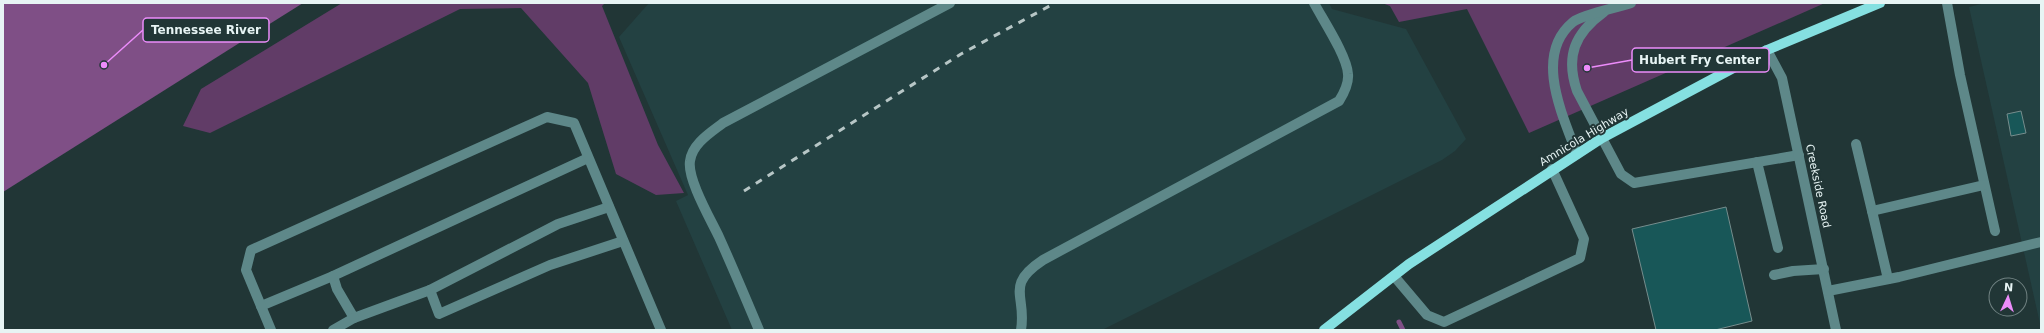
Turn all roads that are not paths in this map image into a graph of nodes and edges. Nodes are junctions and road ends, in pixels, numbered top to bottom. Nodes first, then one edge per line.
1 (950, 3) edge
2 (1314, 3) edge
3 (1631, 3) edge
4 (1880, 3) edge
5 (1947, 3) edge
6 (1604, 12) junction
7 (1767, 50) junction
8 (1602, 138) junction
9 (1856, 144) dead end
10 (1577, 154) junction
11 (1799, 155) junction
12 (588, 158) junction
13 (1757, 162) junction
14 (1552, 169) junction
15 (1984, 185) junction
16 (609, 206) junction
17 (1872, 211) junction
18 (1995, 231) dead end
19 (623, 241) junction
20 (2041, 242) edge
21 (1778, 248) dead end
22 (1824, 269) junction
23 (1774, 275) dead end
24 (333, 276) junction
25 (1394, 276) junction
26 (1888, 279) junction
27 (430, 290) junction
28 (1828, 291) junction
29 (261, 306) junction
30 (354, 318) junction
31 (271, 330) edge
32 (333, 330) edge
33 (662, 330) edge
34 (759, 330) edge
35 (1021, 330) edge
36 (1324, 330) edge
37 (1836, 330) edge

1 - 34 street
2 - 35 street
3 - 6 street
4 - 7 main road, Amnicola Highway
5 - 15 street
6 - 8 street
6 - 10 street
7 - 8 main road, Amnicola Highway
7 - 11 street, Creekside Road
8 - 10 main road, Amnicola Highway
8 - 13 street
9 - 17 street
10 - 14 main road, Amnicola Highway
11 - 13 street
11 - 22 street, Creekside Road
12 - 16 street
12 - 24 street
12 - 29 street
13 - 21 street
14 - 25 main road, Amnicola Highway
14 - 25 street
15 - 17 street
15 - 18 street
16 - 19 street
16 - 27 street
17 - 26 street
19 - 27 street
19 - 33 street
20 - 26 street
22 - 23 street
22 - 28 street, Creekside Road
24 - 29 street
24 - 30 street
25 - 36 main road, Amnicola Highway
26 - 28 street
27 - 30 street
28 - 37 street, Creekside Road
29 - 31 street
30 - 32 street

